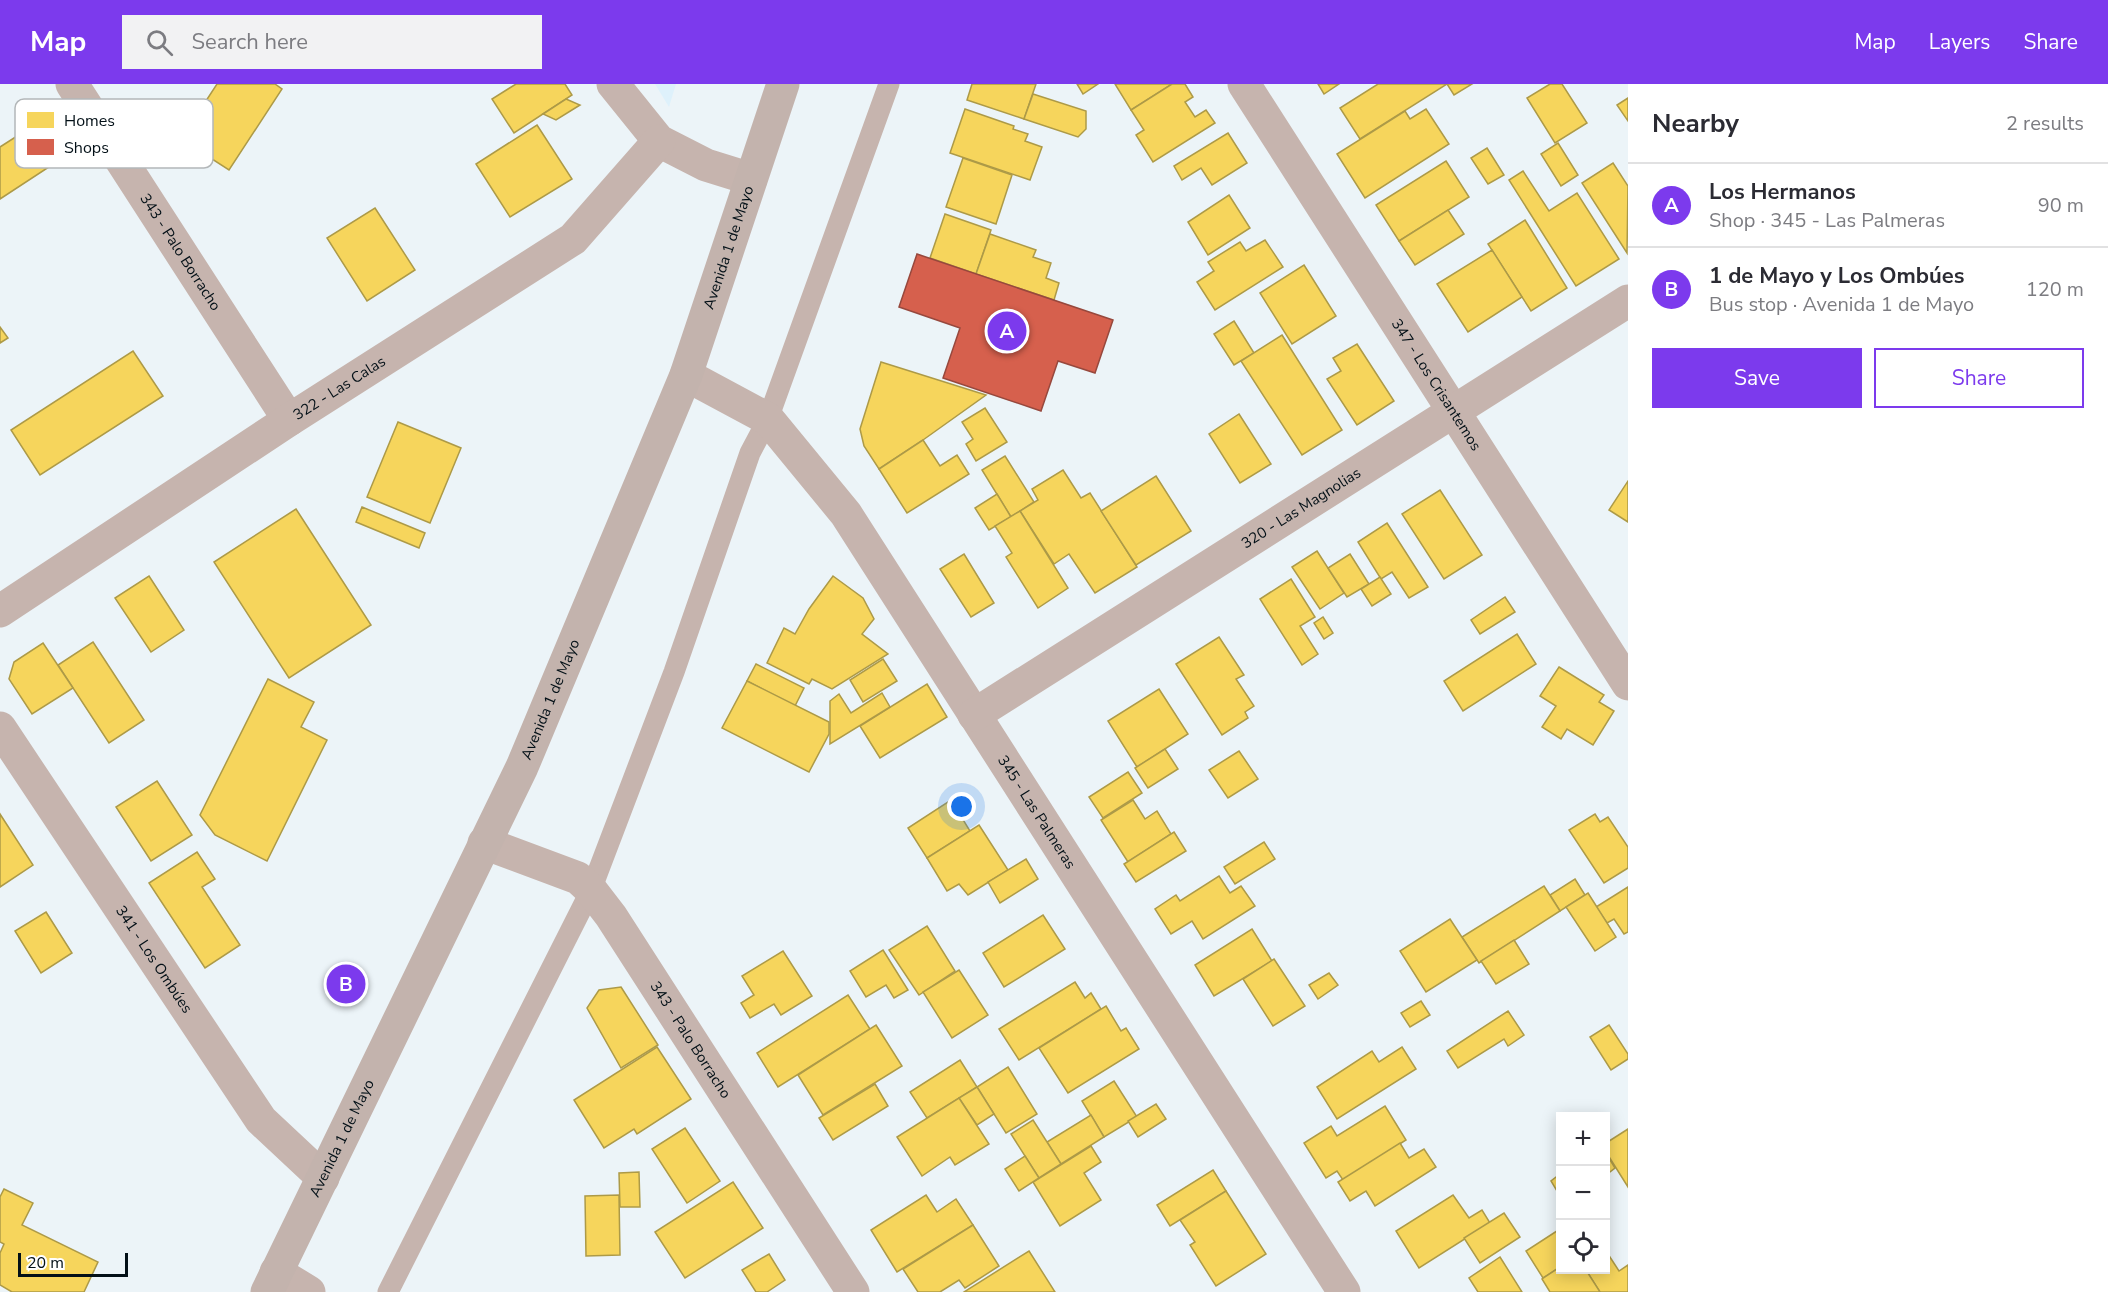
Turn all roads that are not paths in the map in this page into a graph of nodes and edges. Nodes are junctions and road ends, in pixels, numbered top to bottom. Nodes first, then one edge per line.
1 (72, 84) edge
2 (613, 84) edge
3 (783, 84) edge
4 (889, 84) edge
5 (1244, 84) edge
6 (82, 99) edge
7 (659, 141) junction
8 (126, 168) edge
9 (751, 179) junction
10 (1628, 301) edge
11 (686, 375) junction
12 (1453, 412) junction
13 (768, 419) junction
14 (288, 420) junction
15 (0, 611) edge
16 (1628, 684) edge
17 (974, 715) junction
18 (0, 728) edge
19 (484, 843) junction
20 (591, 890) junction
21 (323, 1178) junction
22 (272, 1282) edge
23 (309, 1292) edge
24 (388, 1292) edge
25 (853, 1292) edge
26 (1344, 1292) edge

1 - 6 street, 343 - Palo Borracho
2 - 7 street
3 - 9 main road, Avenida 1 de Mayo
4 - 13 lane
5 - 12 street, 347 - Los Crisantemos
7 - 9 street
7 - 14 street, 322 - Las Calas
8 - 14 street, 343 - Palo Borracho
9 - 11 main road, Avenida 1 de Mayo
10 - 12 street, 320 - Las Magnolias
11 - 13 street, 345 - Las Palmeras
11 - 19 main road, Avenida 1 de Mayo
12 - 16 street, 347 - Los Crisantemos
12 - 17 street, 320 - Las Magnolias
13 - 17 street, 345 - Las Palmeras
13 - 20 lane
14 - 15 street, 322 - Las Calas
17 - 26 street, 345 - Las Palmeras
18 - 21 street, 341 - Los Ombúes
19 - 20 street, 343 - Palo Borracho
19 - 21 main road, Avenida 1 de Mayo
20 - 24 lane
20 - 25 street, 343 - Palo Borracho
21 - 22 main road, Avenida 1 de Mayo
22 - 23 street

